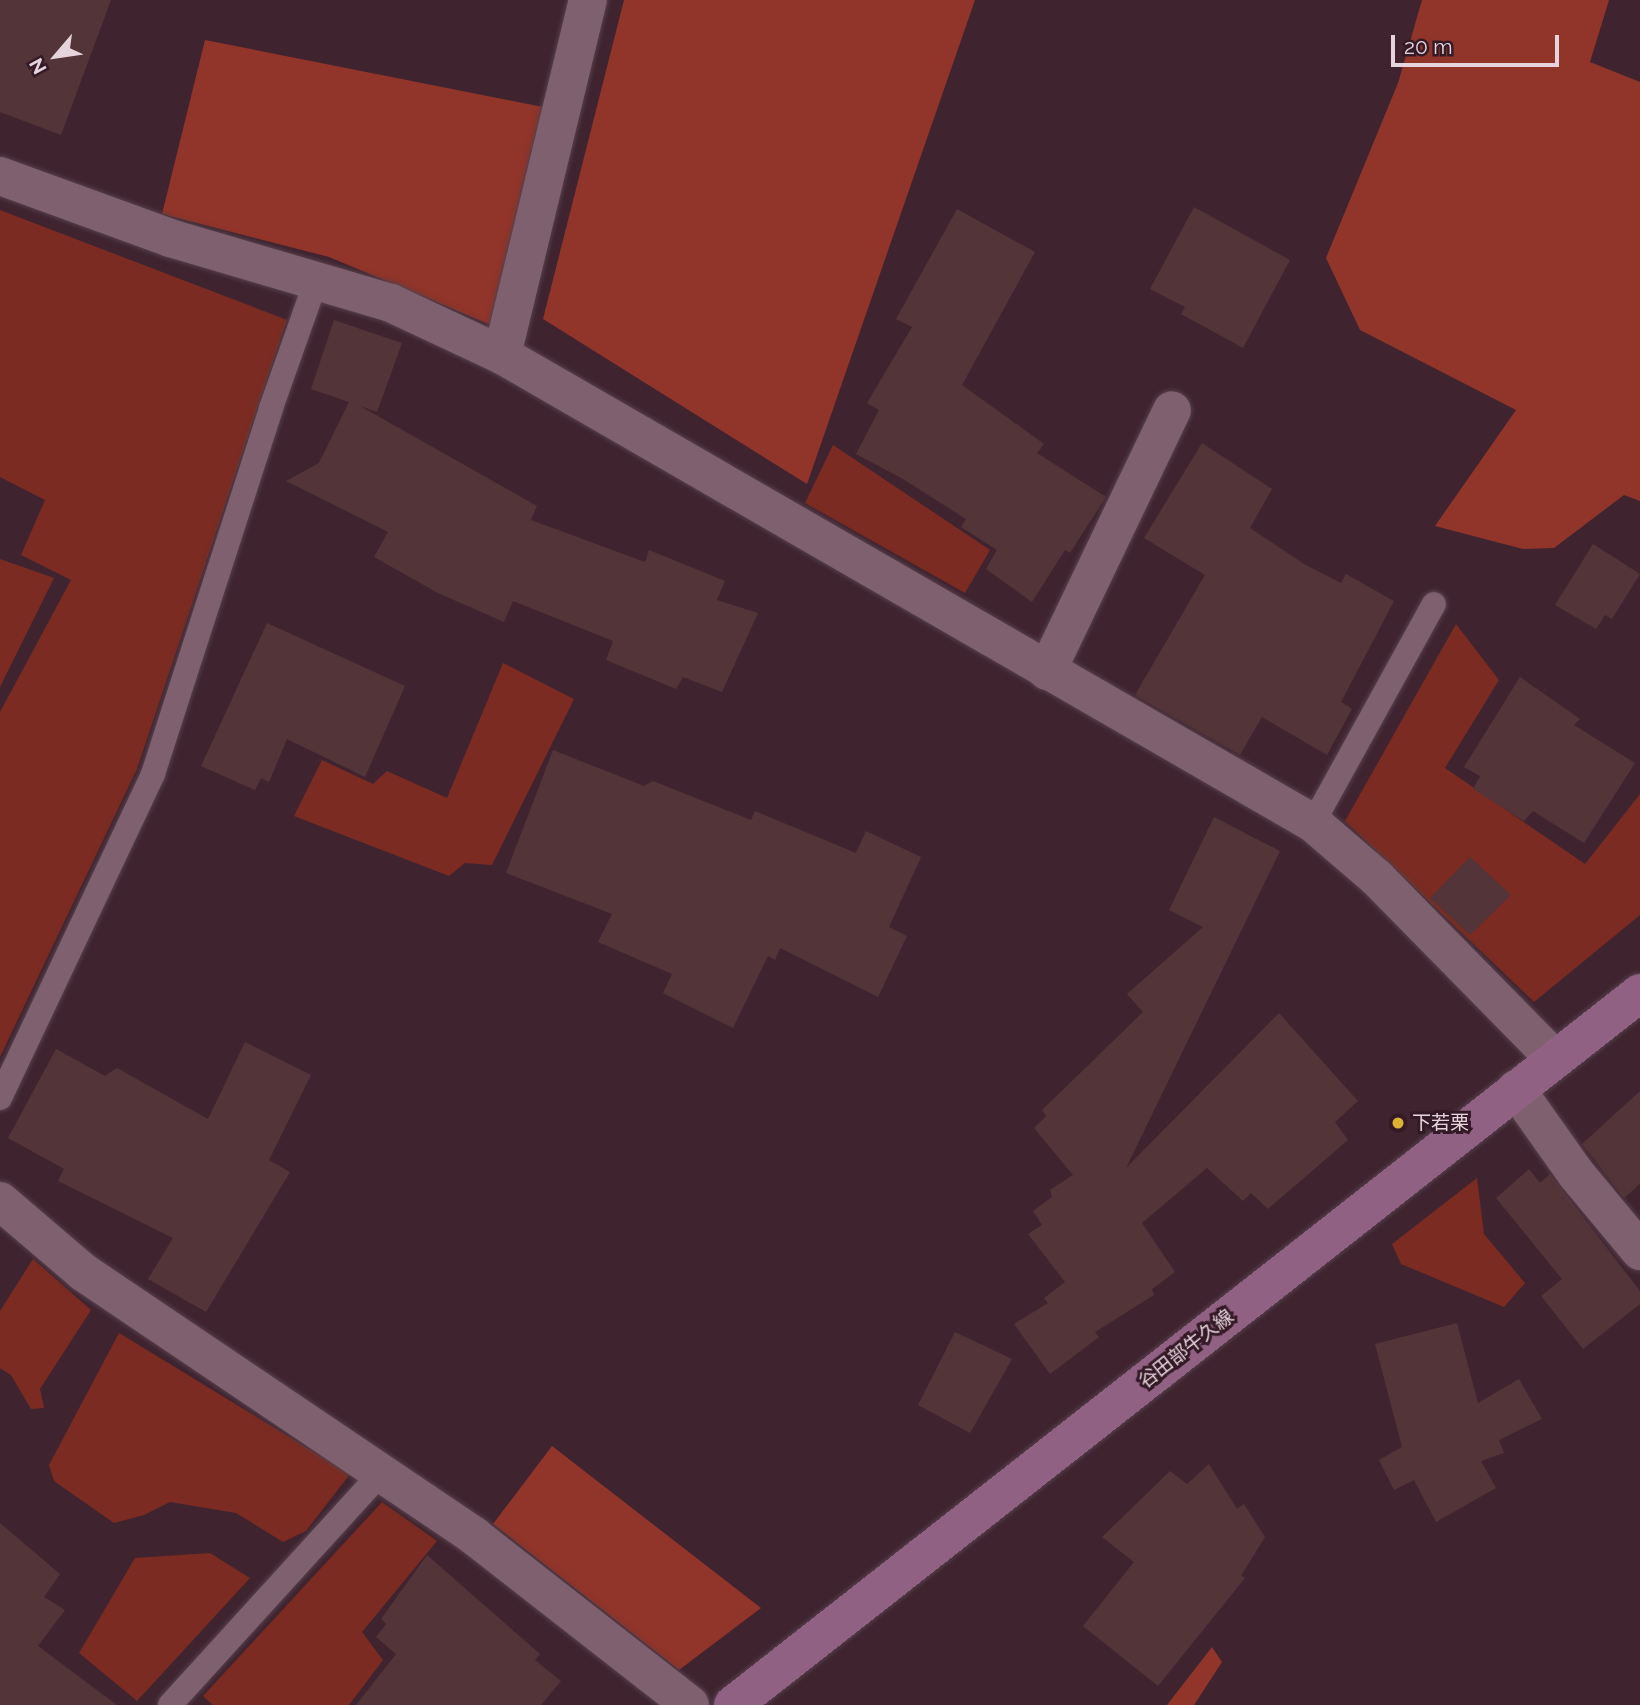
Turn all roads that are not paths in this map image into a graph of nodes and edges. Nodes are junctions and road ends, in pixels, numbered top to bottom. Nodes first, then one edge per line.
1 (588, 0) edge
2 (0, 176) edge
3 (316, 281) junction
4 (502, 355) junction
5 (1172, 410) dead end
6 (1433, 604) dead end
7 (1046, 671) junction
8 (1313, 823) junction
9 (1640, 993) edge
10 (1555, 1059) junction
11 (1516, 1089) junction
12 (0, 1098) edge
13 (0, 1201) edge
14 (1640, 1251) edge
15 (381, 1473) junction
16 (170, 1705) edge
17 (690, 1705) edge
18 (733, 1705) edge

1 - 4 street
2 - 3 street
3 - 4 street
3 - 12 lane
4 - 7 street
5 - 7 street
6 - 8 lane
7 - 8 street
8 - 10 street
9 - 10 main road, 谷田部牛久線
10 - 11 main road, 谷田部牛久線
11 - 14 street
11 - 18 main road, 谷田部牛久線
13 - 15 street
15 - 16 lane
15 - 17 street

